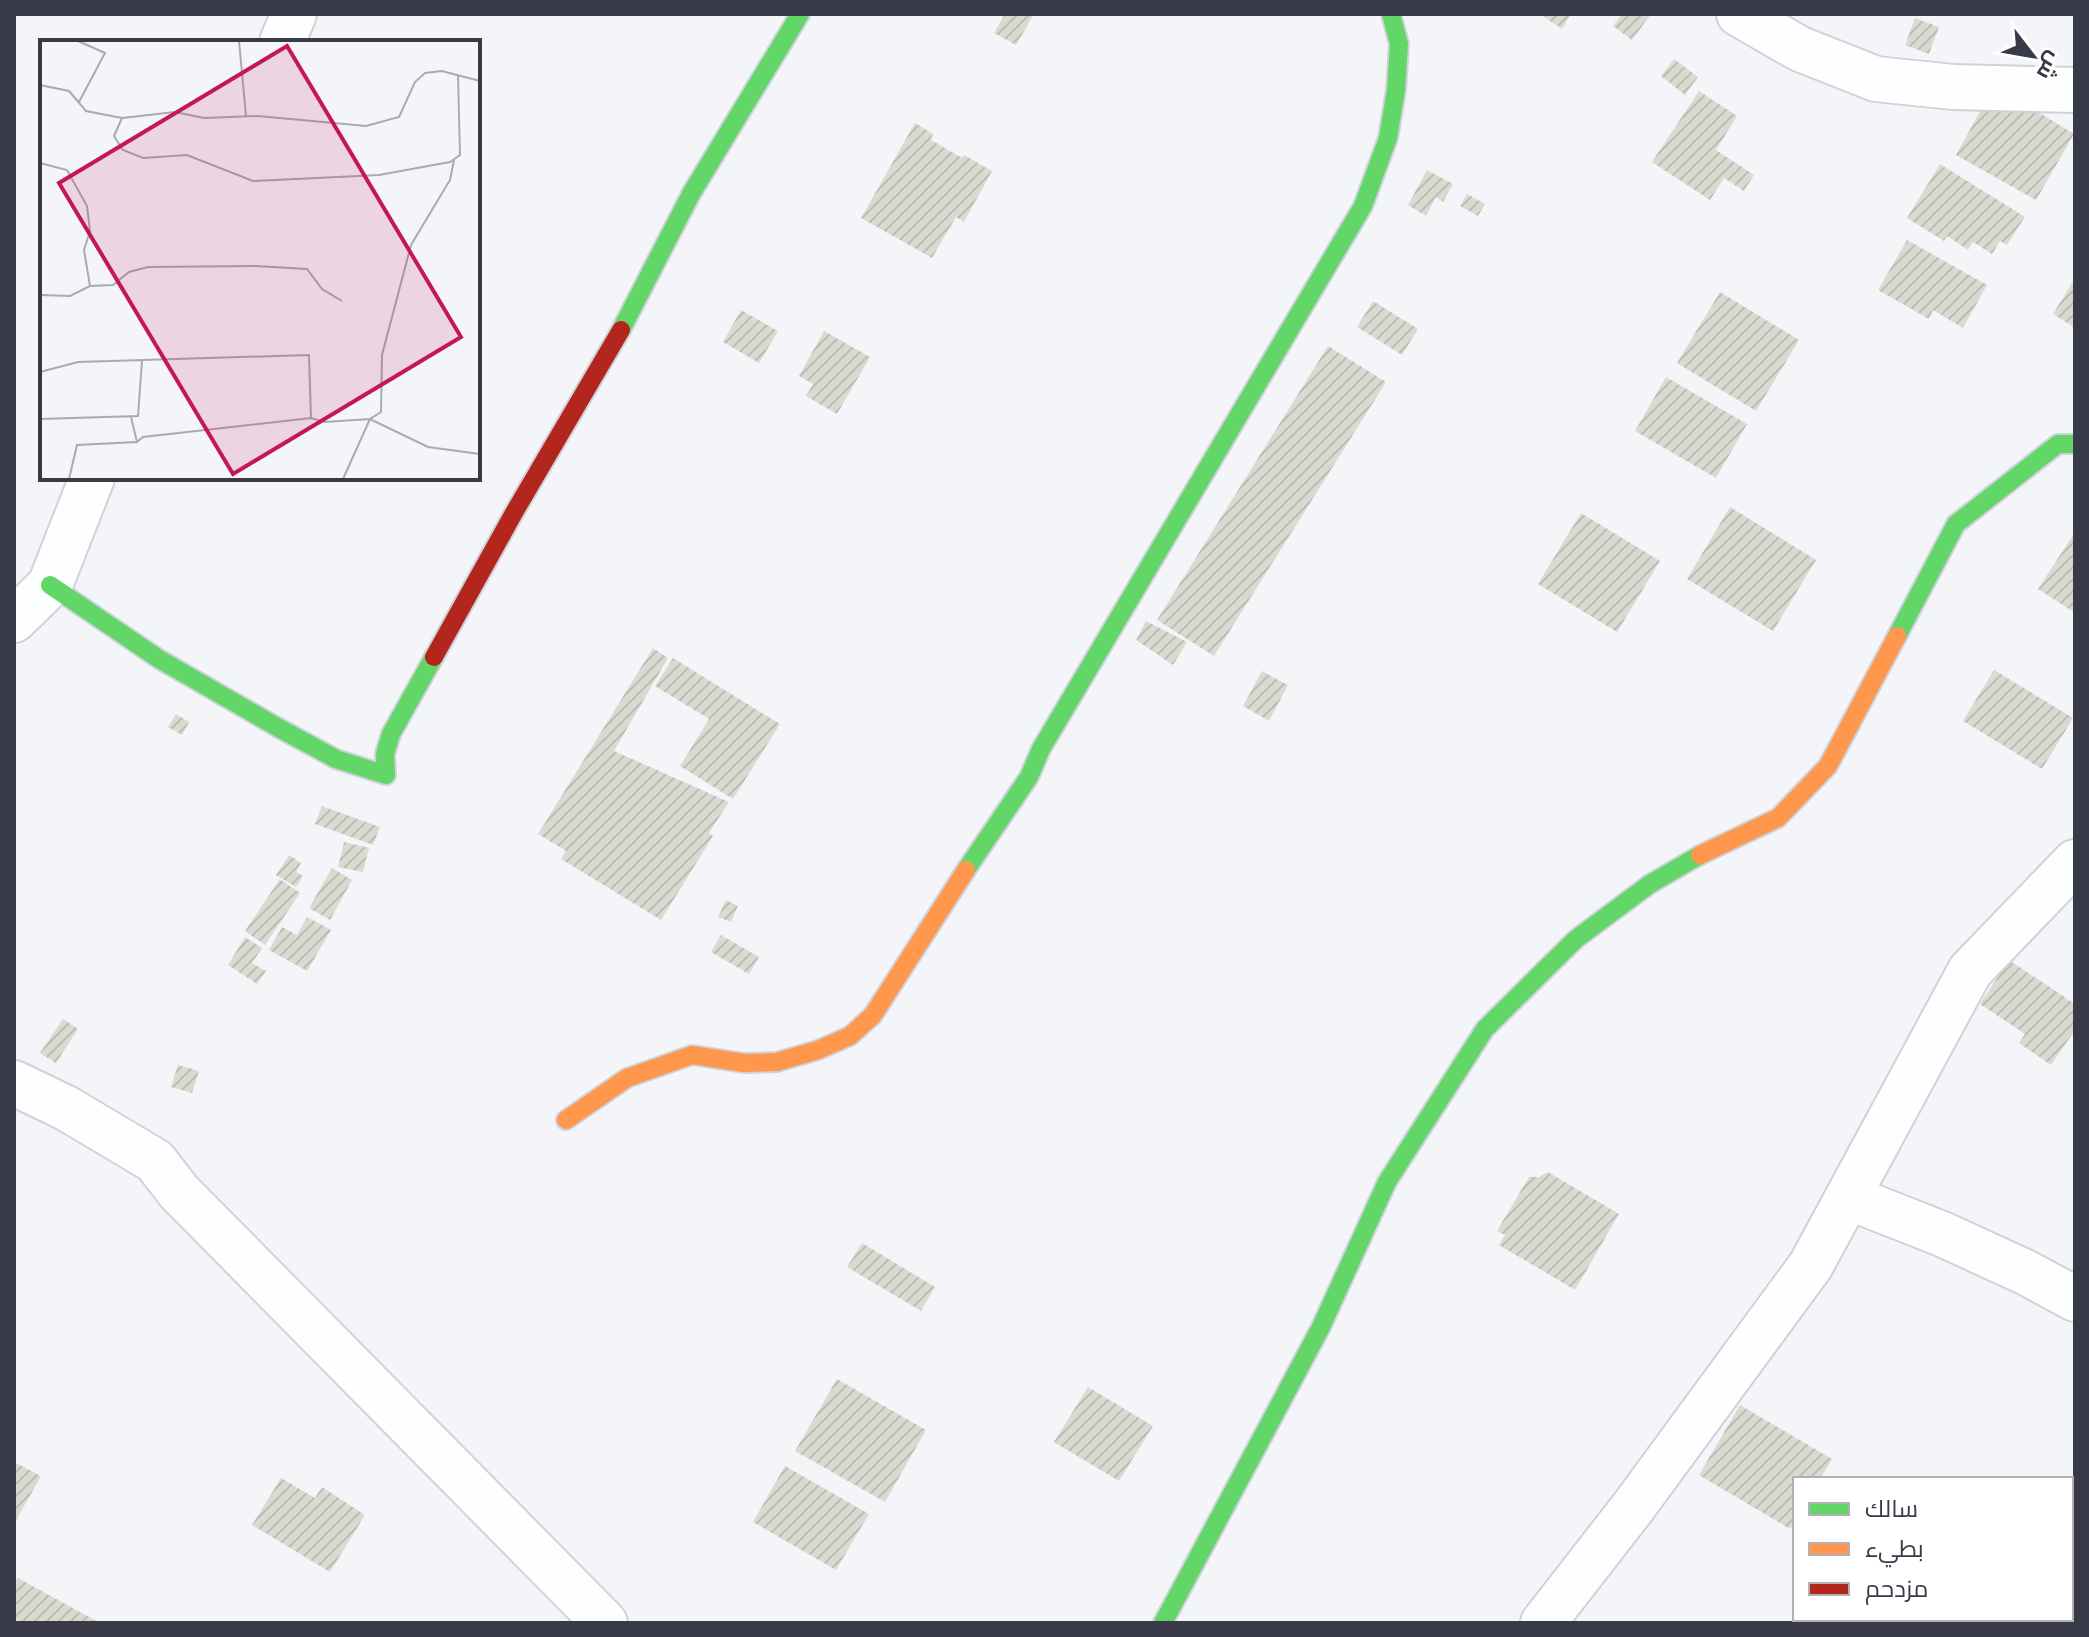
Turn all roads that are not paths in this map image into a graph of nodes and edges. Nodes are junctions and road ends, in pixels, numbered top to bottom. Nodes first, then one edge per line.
1 (294, 14) edge
2 (800, 14) edge
3 (1391, 14) edge
4 (1739, 14) edge
5 (283, 40) edge
6 (2075, 90) edge
7 (2075, 444) edge
8 (91, 480) edge
9 (50, 585) junction
10 (14, 620) edge
11 (2075, 862) edge
12 (14, 1083) edge
13 (566, 1120) dead end
14 (1848, 1197) junction
15 (2075, 1299) edge
16 (605, 1623) edge
17 (1163, 1623) edge
18 (1543, 1623) edge

1 - 5 street
2 - 9 street
3 - 13 street
4 - 6 street
7 - 17 street
8 - 9 street
9 - 10 street
11 - 14 street
12 - 16 street
14 - 15 street
14 - 18 street

